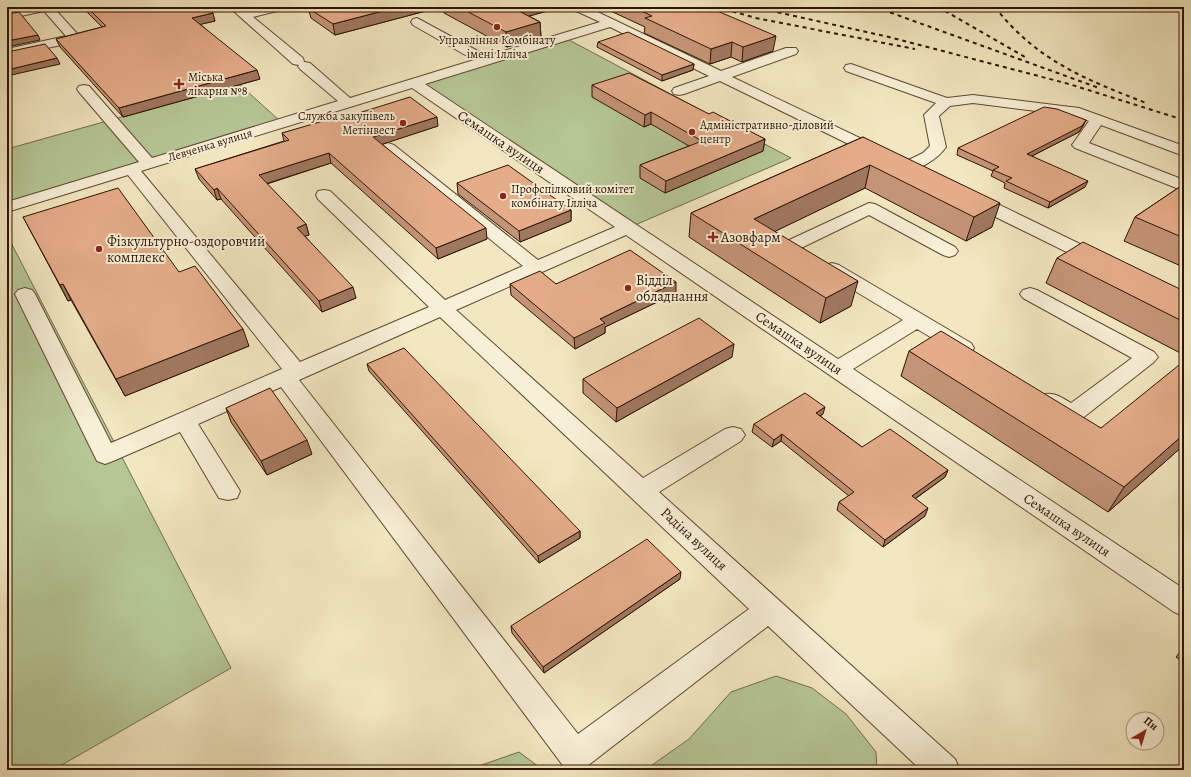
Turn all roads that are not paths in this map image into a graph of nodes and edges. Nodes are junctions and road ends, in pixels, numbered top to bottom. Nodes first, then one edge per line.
1 (46, 7) edge
2 (277, 7) edge
3 (578, 7) edge
4 (240, 11) edge
5 (7, 15) edge
6 (417, 22) dead end
7 (610, 23) junction
8 (265, 32) junction
9 (772, 43) edge
10 (7, 53) edge
11 (485, 61) junction
12 (851, 68) dead end
13 (720, 76) junction
14 (414, 83) junction
15 (84, 89) dead end
16 (680, 91) dead end
17 (946, 102) junction
18 (348, 103) junction
19 (1097, 119) junction
20 (388, 148) edge
21 (1184, 151) edge
22 (149, 164) junction
23 (906, 167) junction
24 (131, 169) junction
25 (927, 177) edge
26 (1184, 186) edge
27 (954, 190) edge
28 (324, 195) dead end
29 (10, 201) edge
30 (628, 228) junction
31 (949, 251) dead end
32 (536, 268) junction
33 (1114, 268) edge
34 (25, 294) dead end
35 (1030, 294) dead end
36 (442, 308) junction
37 (916, 320) junction
38 (978, 357) edge
39 (836, 369) junction
40 (290, 374) junction
41 (1032, 390) edge
42 (184, 420) junction
43 (733, 435) dead end
44 (228, 490) dead end
45 (641, 491) junction
46 (1184, 604) edge
47 (770, 609) junction
48 (944, 770) edge

1 - 5 street
1 - 10 street
2 - 4 street
2 - 8 street
3 - 7 street
4 - 8 street
6 - 11 street
7 - 11 street, Левченка вулиця
7 - 13 street
8 - 18 street
9 - 13 street
11 - 14 street, Левченка вулиця
12 - 17 street
13 - 16 street
13 - 23 street
14 - 18 street, Левченка вулиця
14 - 30 street, Семашка вулиця
15 - 22 street
17 - 19 street
17 - 23 street
18 - 22 street, Левченка вулиця
19 - 21 street
19 - 26 street
20 - 32 street
22 - 24 street, Левченка вулиця
23 - 25 street
24 - 29 street, Левченка вулиця
24 - 40 street
27 - 33 street
28 - 36 street, Радіна вулиця
30 - 32 street
30 - 39 street, Семашка вулиця
31 - 37 street
32 - 36 street
34 - 42 street
35 - 41 street
36 - 40 street
36 - 45 street, Радіна вулиця
37 - 38 street
37 - 39 street
39 - 46 street, Семашка вулиця
40 - 42 street
40 - 47 street
42 - 44 street
43 - 45 street
45 - 47 street, Радіна вулиця
47 - 48 street, Радіна вулиця

